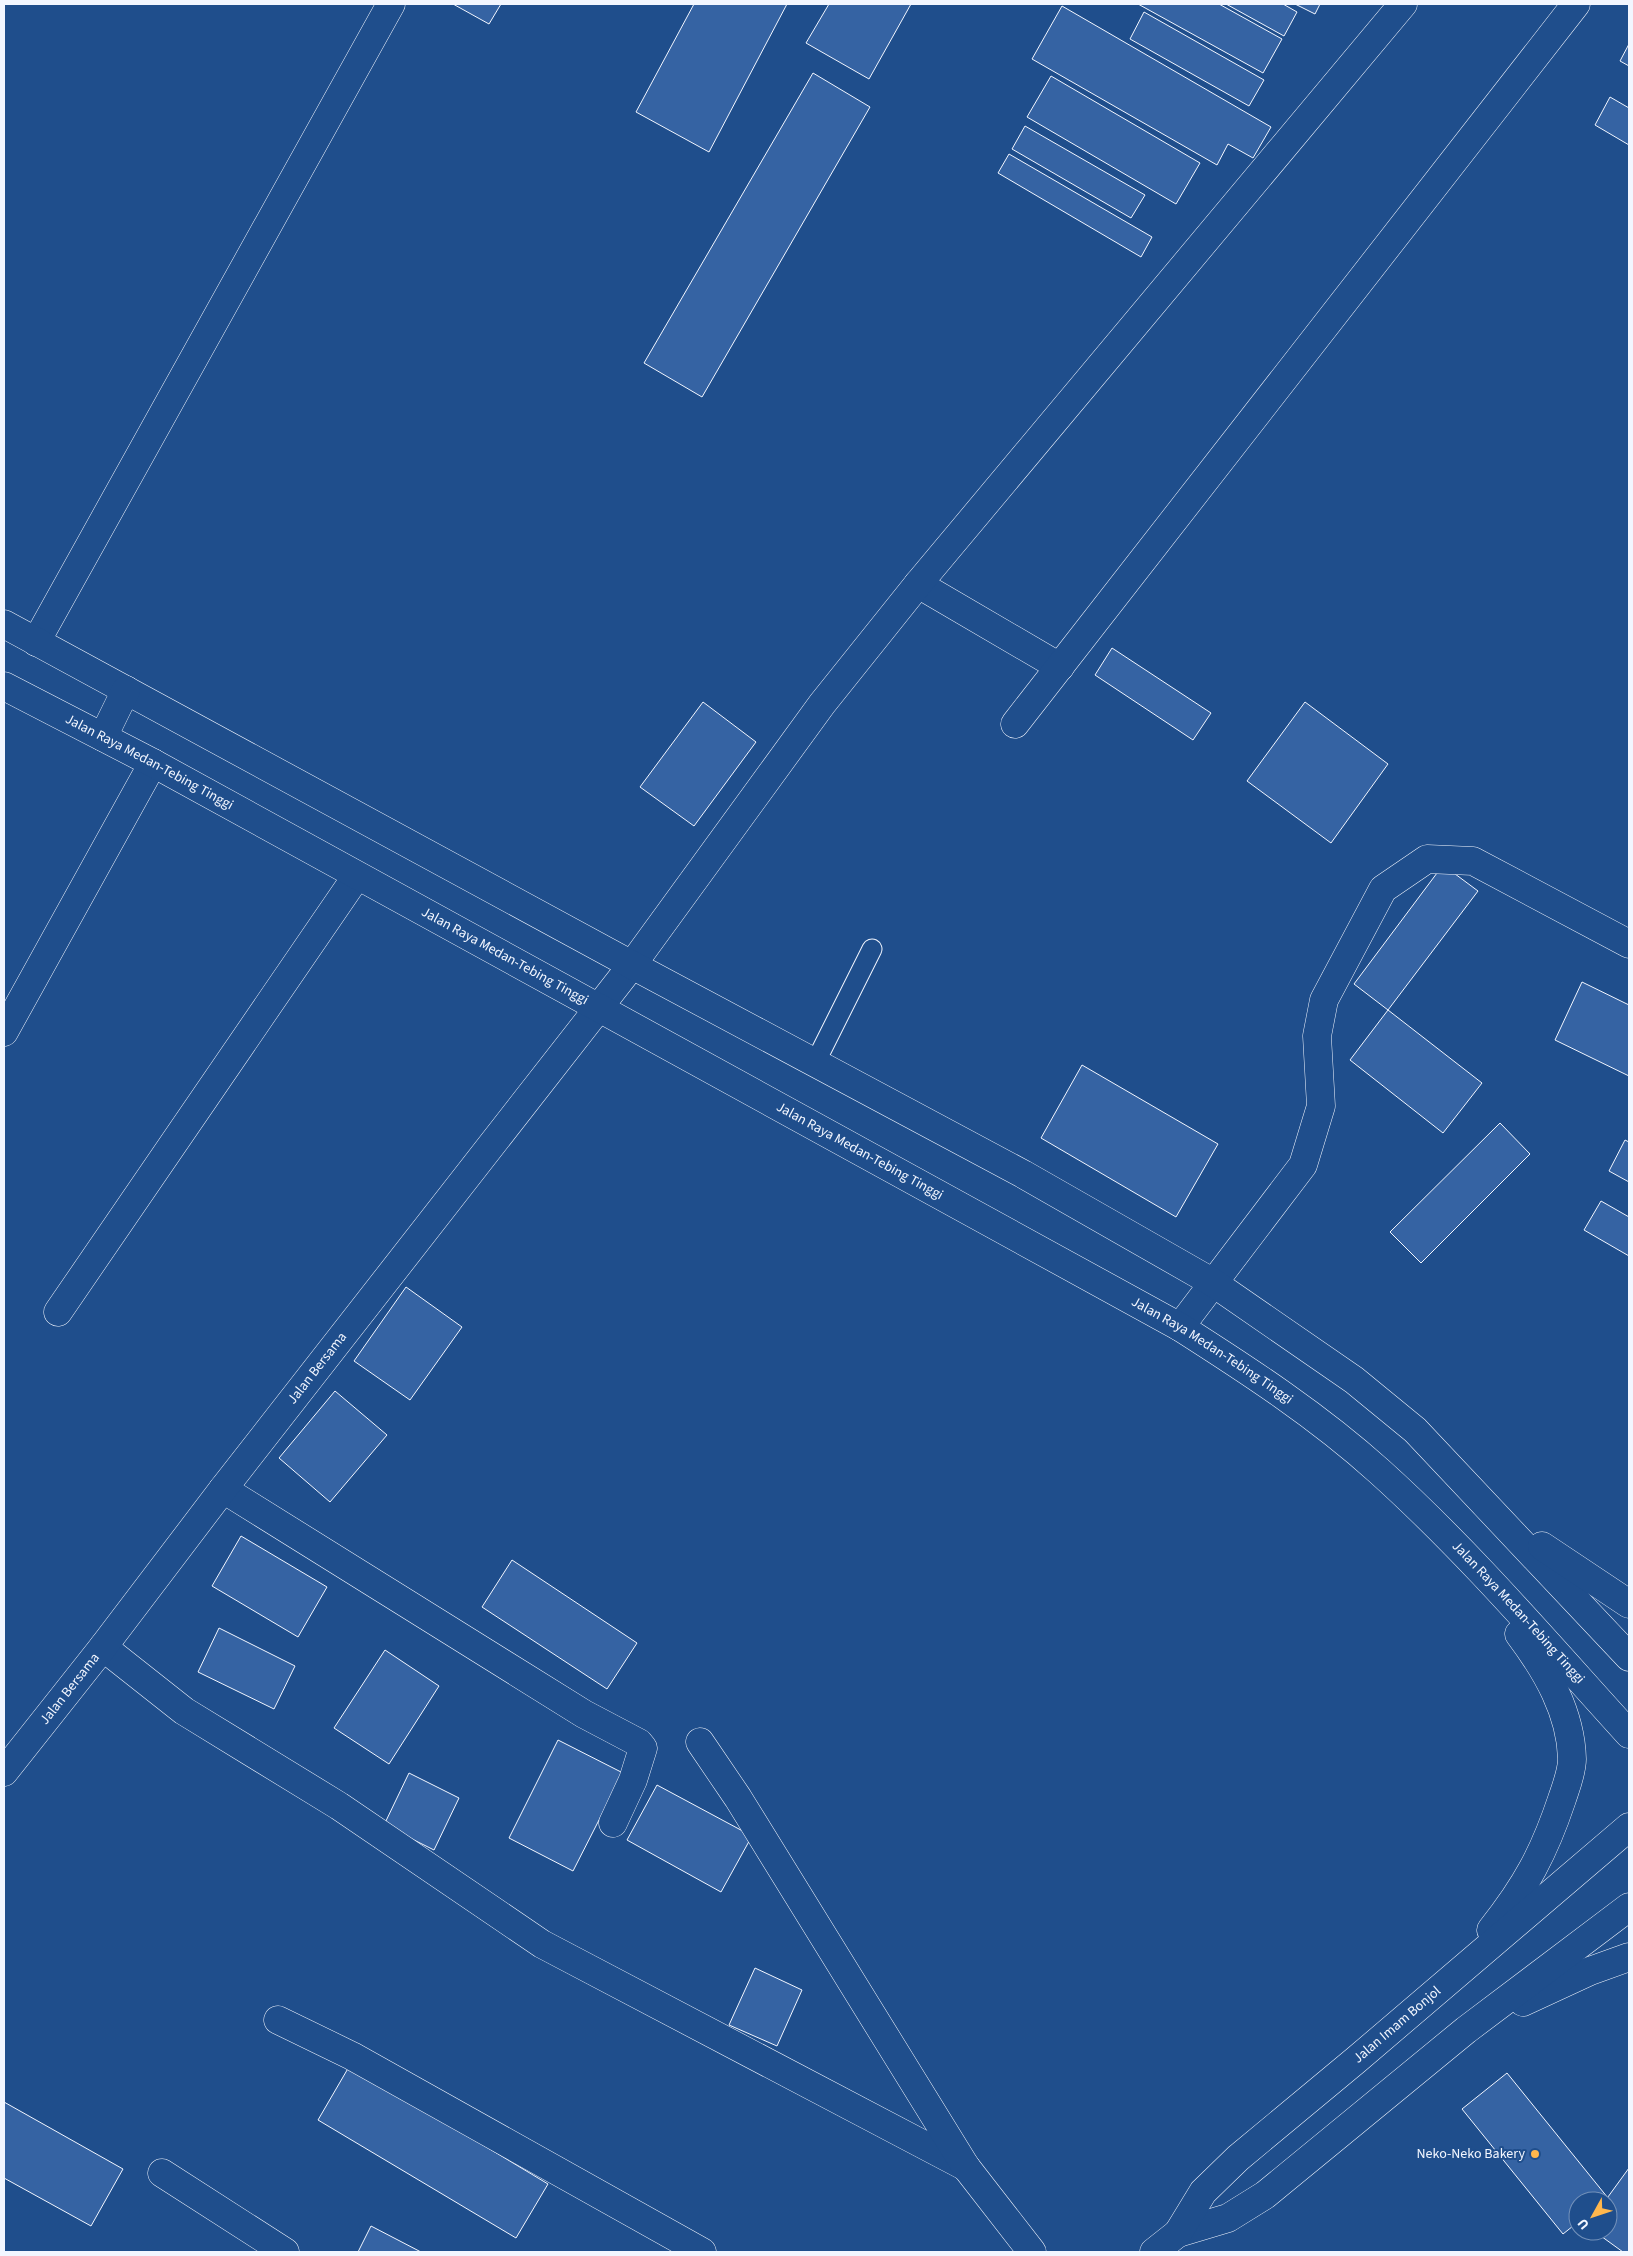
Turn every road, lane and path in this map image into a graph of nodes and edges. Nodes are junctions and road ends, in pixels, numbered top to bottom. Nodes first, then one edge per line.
1 (391, 4) edge
2 (1403, 4) edge
3 (1576, 4) edge
4 (918, 584) junction
5 (4, 624) edge
6 (36, 642) junction
7 (1060, 668) junction
8 (4, 686) edge
9 (126, 690) junction
10 (1015, 724) dead end
11 (103, 737) junction
12 (153, 763) junction
13 (356, 877) junction
14 (1629, 944) edge
15 (872, 950) dead end
16 (632, 965) junction
17 (598, 1008) junction
18 (4, 1032) edge
19 (815, 1063) junction
20 (1212, 1282) junction
21 (58, 1312) dead end
22 (1180, 1328) junction
23 (223, 1489) junction
24 (1485, 1503) junction
25 (1449, 1538) junction
26 (1629, 1604) edge
27 (103, 1647) junction
28 (1629, 1657) edge
29 (1629, 1734) edge
30 (700, 1742) dead end
31 (4, 1772) edge
32 (613, 1823) dead end
33 (1629, 1827) edge
34 (1629, 1907) edge
35 (1629, 1957) edge
36 (1435, 1992) junction
37 (278, 2020) dead end
38 (1466, 2030) junction
39 (966, 2167) junction
40 (162, 2172) dead end
41 (1178, 2233) junction
42 (285, 2252) edge
43 (702, 2252) edge
44 (1032, 2252) edge
45 (1154, 2252) edge

1 - 6 main road
2 - 4 main road, Jalan Bersama
3 - 7 main road
4 - 7 main road
4 - 16 main road, Jalan Bersama
5 - 6 main road
6 - 9 main road
7 - 10 main road
8 - 11 main road, Jalan Raya Medan-Tebing Tinggi
9 - 11 main road
9 - 16 main road
11 - 12 main road, Jalan Raya Medan-Tebing Tinggi
12 - 13 main road, Jalan Raya Medan-Tebing Tinggi
12 - 18 main road
13 - 17 main road, Jalan Raya Medan-Tebing Tinggi
13 - 21 main road
14 - 20 main road
15 - 19 lane
16 - 17 main road, Jalan Bersama
16 - 19 main road
17 - 22 main road, Jalan Raya Medan-Tebing Tinggi
17 - 23 main road, Jalan Bersama
19 - 20 main road
20 - 22 main road
20 - 24 main road
22 - 25 main road, Jalan Raya Medan-Tebing Tinggi
23 - 27 main road, Jalan Bersama
23 - 32 main road
24 - 26 main road
24 - 28 main road
25 - 29 main road, Jalan Raya Medan-Tebing Tinggi
25 - 36 main road
27 - 31 main road, Jalan Bersama
27 - 39 main road
30 - 39 main road
33 - 36 main road, Jalan Imam Bonjol
34 - 38 main road, Jalan Imam Bonjol
35 - 38 main road
36 - 41 main road, Jalan Imam Bonjol
37 - 43 main road
38 - 41 main road, Jalan Imam Bonjol
39 - 44 main road
40 - 42 main road
41 - 45 main road, Jalan Imam Bonjol

